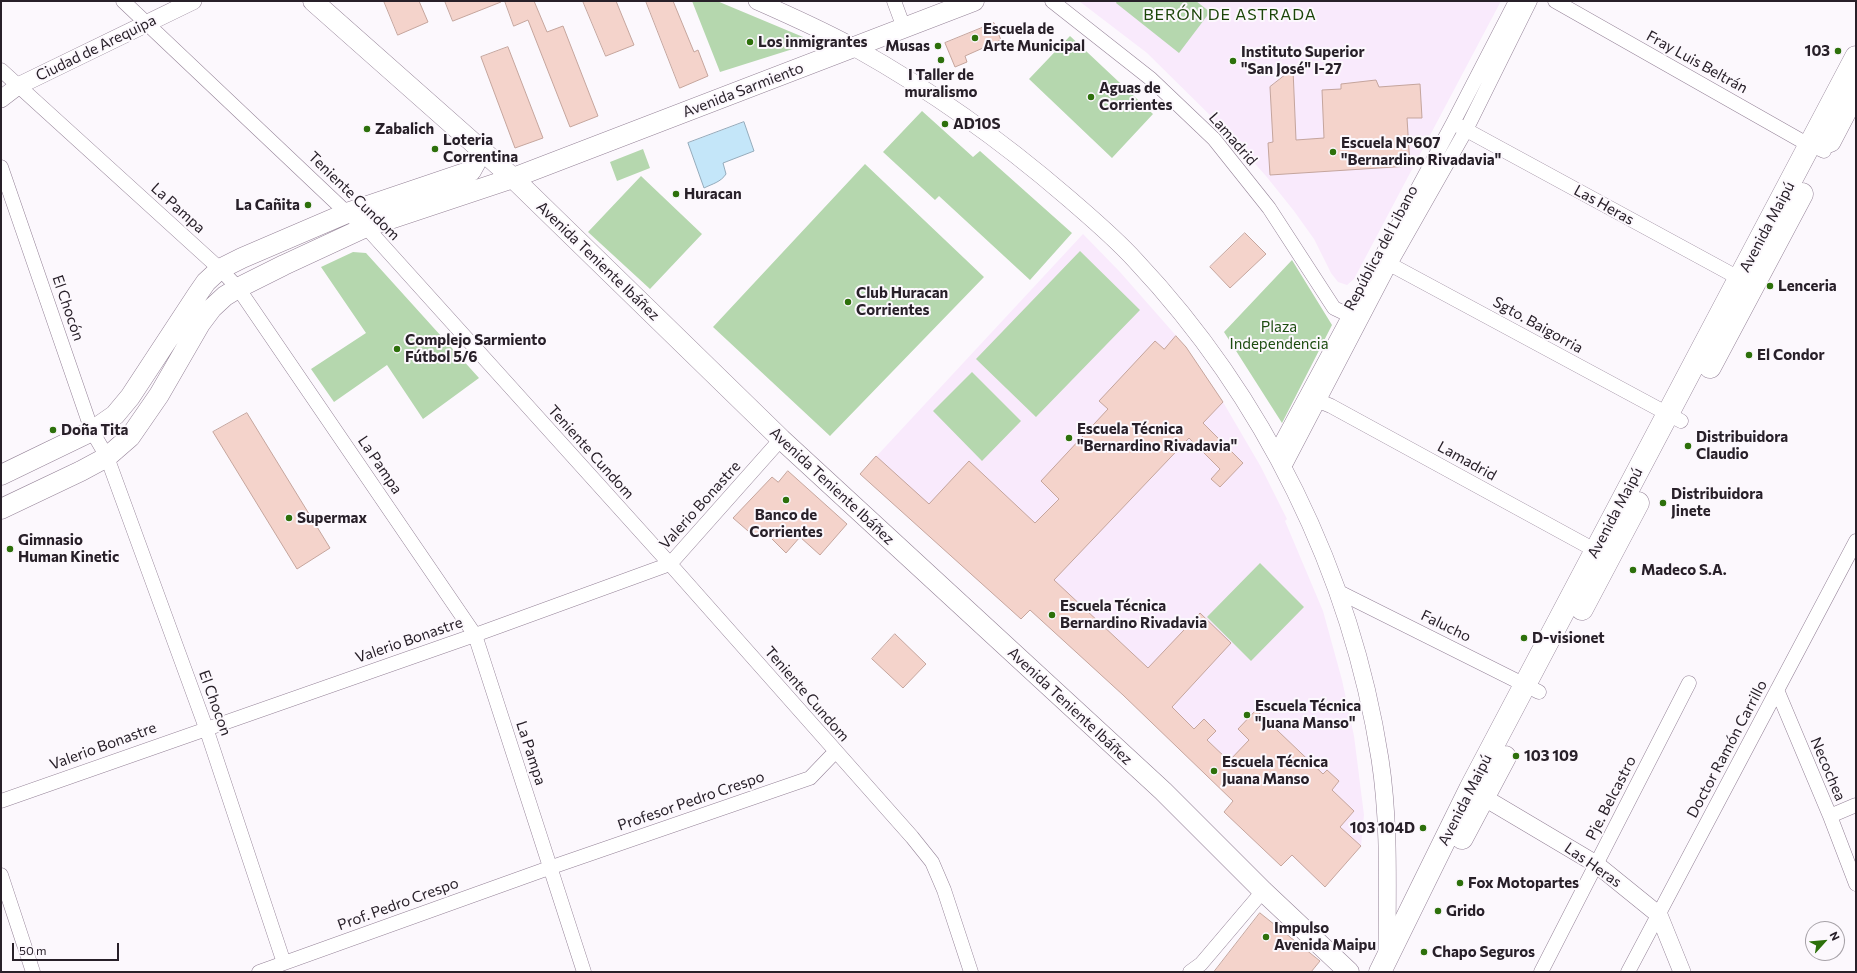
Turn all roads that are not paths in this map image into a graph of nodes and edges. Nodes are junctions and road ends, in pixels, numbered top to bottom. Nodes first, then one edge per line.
1 (123, 1) edge
2 (193, 1) edge
3 (313, 1) edge
4 (757, 1) edge
5 (894, 1) edge
6 (974, 1) edge
7 (1052, 1) edge
8 (1516, 1) edge
9 (1530, 1) edge
10 (1555, 1) edge
11 (145, 24) junction
12 (904, 28) junction
13 (854, 47) junction
14 (1856, 57) edge
15 (1, 70) edge
16 (18, 86) junction
17 (1856, 91) edge
18 (1, 99) edge
19 (1460, 127) junction
20 (1817, 148) junction
21 (482, 151) junction
22 (1, 167) edge
23 (513, 178) junction
24 (348, 213) junction
25 (366, 227) junction
26 (1385, 261) junction
27 (220, 269) junction
28 (1747, 282) junction
29 (238, 288) junction
30 (1355, 318) junction
31 (1313, 399) junction
32 (1674, 418) junction
33 (92, 431) junction
34 (781, 439) junction
35 (1275, 454) junction
36 (107, 457) junction
37 (1283, 469) junction
38 (1, 475) edge
39 (1, 509) edge
40 (1856, 541) edge
41 (1602, 554) junction
42 (670, 564) junction
43 (1339, 592) junction
44 (475, 635) junction
45 (1689, 683) dead end
46 (1532, 688) junction
47 (1777, 690) junction
48 (206, 728) junction
49 (835, 752) junction
50 (1477, 793) junction
51 (1, 801) edge
52 (1856, 805) edge
53 (1830, 816) junction
54 (1596, 864) junction
55 (549, 868) junction
56 (1, 875) edge
57 (1856, 884) edge
58 (1263, 891) junction
59 (1659, 914) junction
60 (284, 963) junction
61 (1386, 968) edge
62 (34, 972) edge
63 (259, 972) edge
64 (584, 972) edge
65 (971, 972) edge
66 (1190, 972) edge
67 (1349, 972) edge
68 (1541, 972) edge
69 (1628, 972) edge
70 (1682, 972) edge

1 - 11 street, Teniente Cundom
2 - 11 street, Ciudad de Arequipa
3 - 21 main road, Avenida Teniente Ibáñez
4 - 13 street
5 - 12 street
6 - 12 main road, Avenida Sarmiento
7 - 30 street, Lamadrid
8 - 19 street, República del Libano
9 - 19 street, República del Libano
10 - 20 street, Fray Luis Beltrán
11 - 16 street, Ciudad de Arequipa
11 - 24 street, Teniente Cundom
12 - 13 main road, Avenida Sarmiento
13 - 23 main road, Avenida Sarmiento
13 - 35 street
14 - 20 main road, Avenida Maipú
15 - 16 street, La Pampa
16 - 18 street, Ciudad de Arequipa
16 - 27 street, La Pampa
17 - 20 main road, Avenida Maipú
19 - 26 street, República del Libano
19 - 28 street, Las Heras
20 - 28 main road, Avenida Maipú
21 - 23 main road, Avenida Teniente Ibáñez
21 - 24 main road
22 - 33 street, El Chocón
23 - 25 main road, Avenida Sarmiento
23 - 34 main road, Avenida Teniente Ibáñez
24 - 25 street, Teniente Cundom
24 - 27 main road
25 - 29 main road, Avenida Sarmiento
25 - 42 street, Teniente Cundom
26 - 30 street, República del Libano
26 - 32 street, Sgto. Baigorria
27 - 29 street, La Pampa
27 - 33 main road
28 - 32 main road, Avenida Maipú
29 - 36 main road, Avenida Sarmiento
29 - 44 street, La Pampa
30 - 31 street, República del Libano
31 - 35 street, República del Libano
31 - 37 street, República del Libano
31 - 41 street, Lamadrid
32 - 41 main road, Avenida Maipú
33 - 36 street, El Chocón
33 - 38 main road
34 - 42 street, Valerio Bonastre
34 - 58 main road, Avenida Teniente Ibáñez
35 - 37 street
36 - 39 main road, Avenida Sarmiento
36 - 48 street, El Chocon
37 - 43 street
40 - 47 street, Doctor Ramón Carrillo
41 - 46 main road, Avenida Maipú
42 - 44 street, Valerio Bonastre
42 - 49 street, Teniente Cundom
43 - 46 street, Falucho
43 - 61 street
44 - 48 street, Valerio Bonastre
44 - 55 street, La Pampa
45 - 54 street, Pje. Belcastro
46 - 50 main road, Avenida Maipú
47 - 53 street, Necochea
47 - 59 street, Doctor Ramón Carrillo
48 - 51 street, Valerio Bonastre
48 - 60 street, El Chocon
49 - 55 street, Profesor Pedro Crespo
49 - 65 street, Teniente Cundom
50 - 54 street, Las Heras
50 - 61 main road, Avenida Maipú
52 - 53 street
53 - 57 street, Necochea
54 - 59 street, Las Heras
54 - 68 street, Pje. Belcastro
55 - 60 street, Prof. Pedro Crespo
55 - 64 street, La Pampa
56 - 62 street
58 - 66 street
58 - 67 main road, Avenida Teniente Ibáñez
59 - 69 street, Doctor Ramón Carrillo
59 - 70 street, Las Heras
60 - 63 street, Prof. Pedro Crespo

